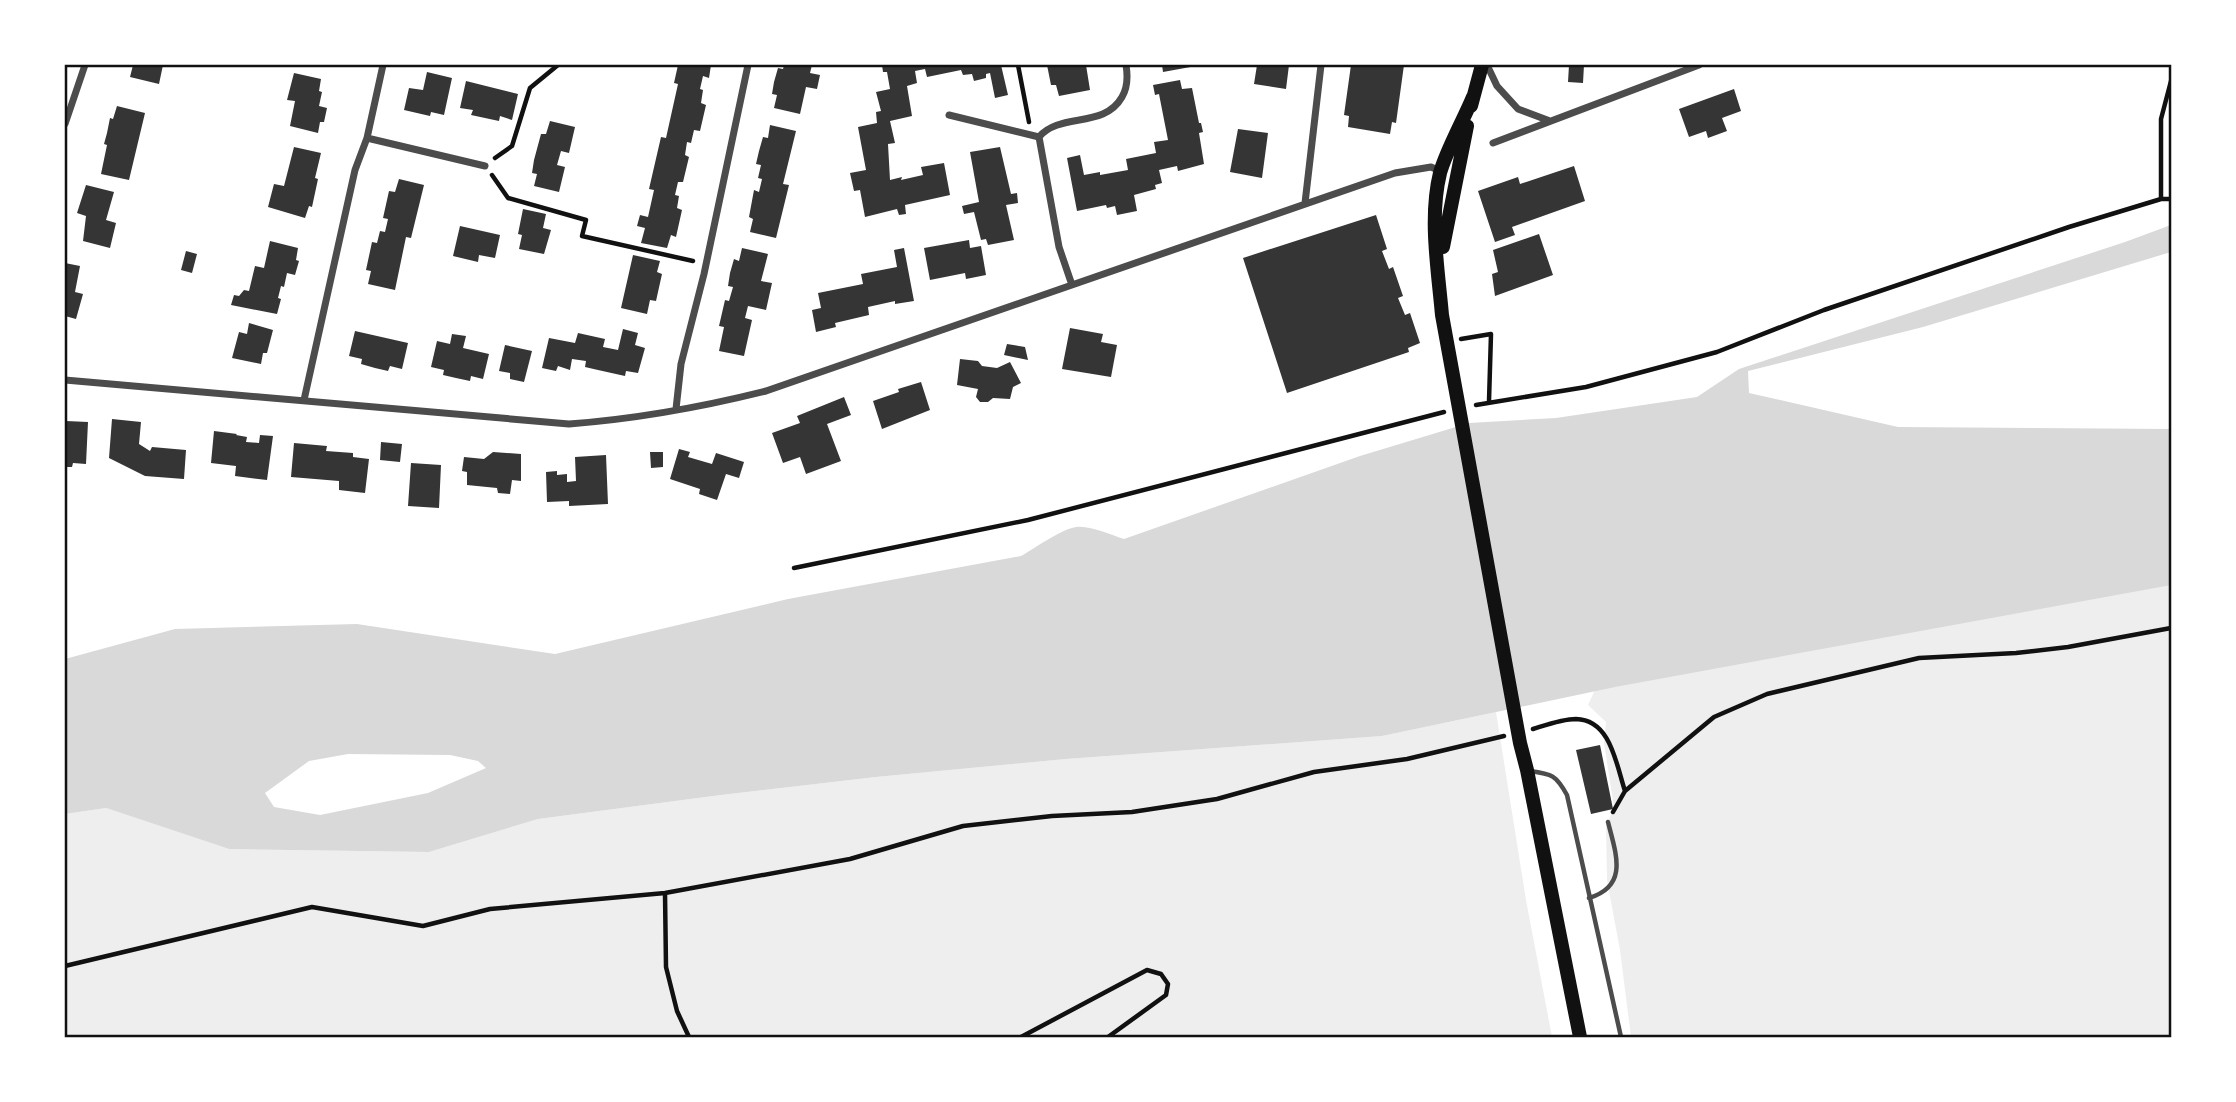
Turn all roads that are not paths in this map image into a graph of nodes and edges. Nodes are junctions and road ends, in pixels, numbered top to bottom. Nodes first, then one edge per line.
1 (85, 65) edge
2 (383, 65) edge
3 (748, 65) edge
4 (1126, 65) edge
5 (1321, 65) edge
6 (1485, 65) edge
7 (1699, 65) edge
8 (1473, 97) junction
9 (950, 115) dead end
10 (1550, 121) junction
11 (65, 124) edge
12 (1036, 136) junction
13 (368, 138) junction
14 (1493, 143) dead end
15 (485, 166) road end
16 (1441, 171) junction
17 (1305, 204) junction
18 (1072, 285) junction
19 (1442, 315) junction
20 (65, 380) edge
21 (304, 400) junction
22 (676, 409) junction
23 (1527, 771) junction
24 (1608, 822) road end
25 (1589, 898) junction
26 (1580, 1037) edge
27 (1620, 1037) edge

1 - 11 street
2 - 13 street
3 - 22 street
4 - 12 street
5 - 17 street
6 - 8 main road
6 - 10 street
7 - 10 street
8 - 16 main road
8 - 19 main road
9 - 12 street
10 - 14 street
12 - 18 street
13 - 15 street
13 - 21 street
16 - 17 street
16 - 19 main road
17 - 18 street
18 - 22 street
19 - 23 main road
20 - 21 street
21 - 22 street
23 - 25 lane
23 - 26 main road
24 - 25 lane
25 - 27 lane

